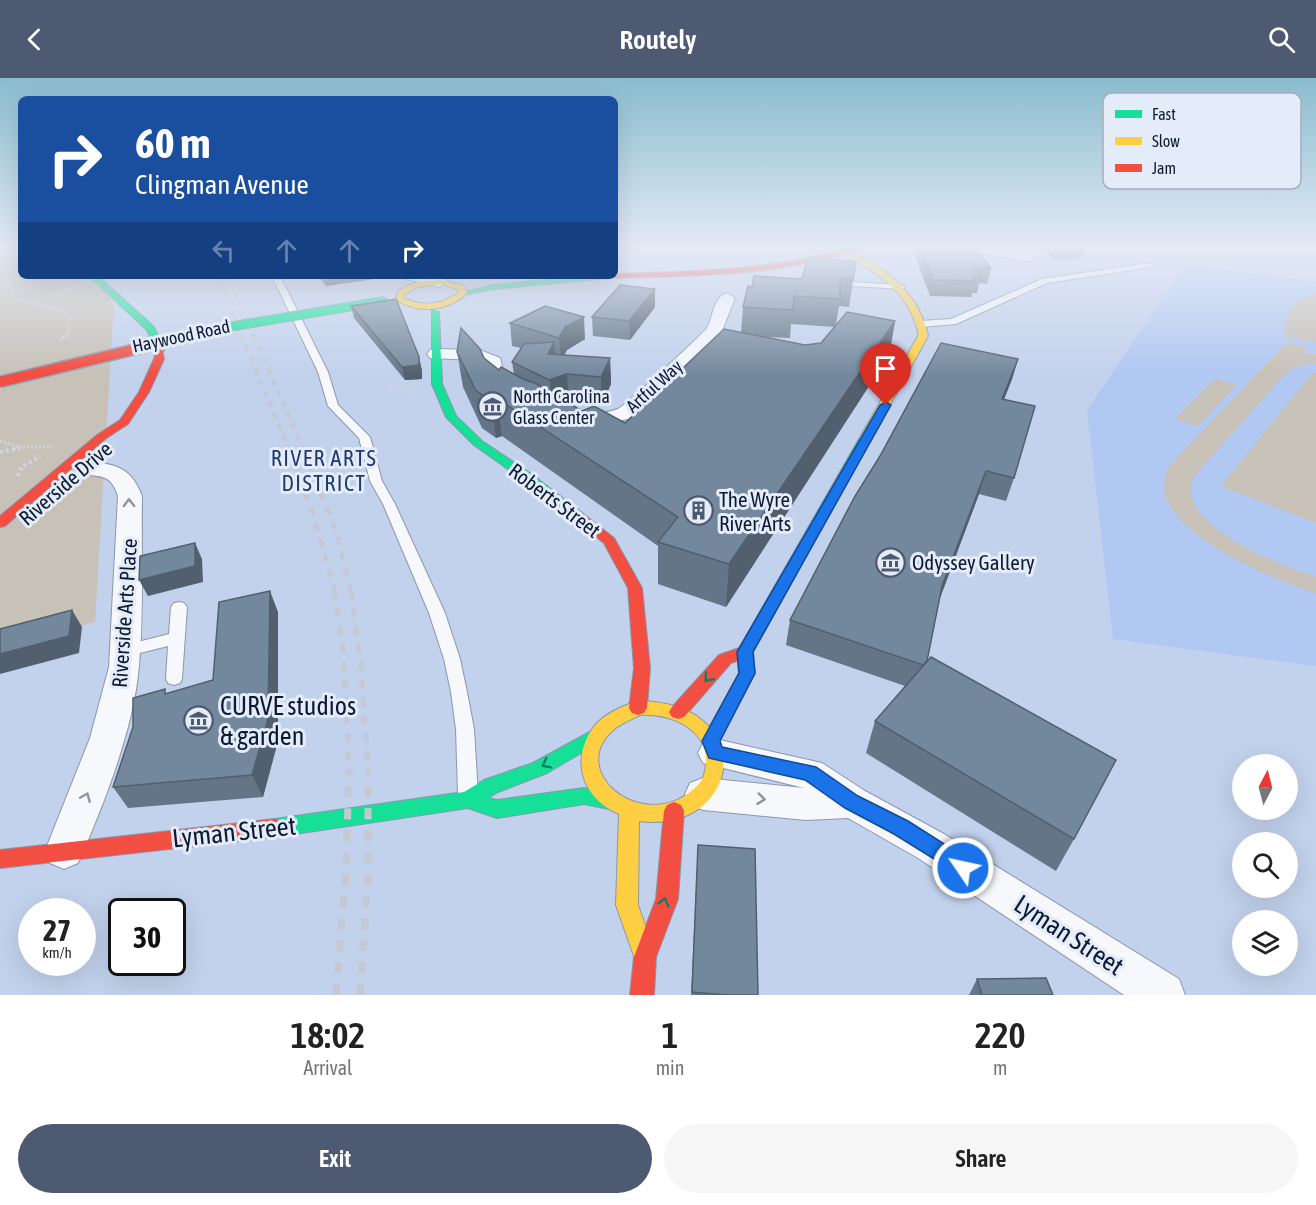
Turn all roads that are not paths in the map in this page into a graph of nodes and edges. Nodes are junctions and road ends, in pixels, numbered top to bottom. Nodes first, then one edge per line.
1 (101, 290) edge
2 (283, 290) edge
3 (400, 290) edge
4 (408, 290) edge
5 (461, 290) edge
6 (479, 290) edge
7 (903, 290) edge
8 (1024, 290) edge
9 (463, 293) junction
10 (727, 298) dead end
11 (446, 303) junction
12 (421, 305) junction
13 (435, 312) junction
14 (920, 324) junction
15 (436, 354) junction
16 (0, 382) edge
17 (527, 406) edge
18 (558, 417) edge
19 (124, 422) junction
20 (79, 474) joint
21 (59, 491) dead end
22 (0, 523) edge
23 (0, 539) edge
24 (179, 607) dead end
25 (177, 638) junction
26 (124, 651) junction
27 (745, 652) junction
28 (174, 679) dead end
29 (638, 708) junction
30 (678, 712) junction
31 (597, 735) junction
32 (713, 747) junction
33 (468, 800) junction
34 (609, 801) junction
35 (688, 802) junction
36 (852, 802) junction
37 (629, 812) junction
38 (64, 851) junction
39 (0, 859) edge
40 (645, 957) junction
41 (642, 995) edge
42 (1163, 995) edge

1 - 19 main road, Riverside Drive
2 - 33 lane
3 - 16 main road, Haywood Road, bridge
4 - 12 main road
5 - 9 main road
6 - 9 main road
7 - 14 main road
8 - 14 lane
9 - 11 main road
10 - 18 street, Artful Way
11 - 12 main road
11 - 13 main road
12 - 13 main road
13 - 15 main road, Roberts Street
14 - 27 main road
15 - 17 street
15 - 29 main road, Roberts Street
19 - 20 main road, Riverside Drive
19 - 22 main road, Riverside Drive
26 -> 20 street, Riverside Arts Place
21 - 23 main road, Riverside Drive
24 - 25 lane
25 - 26 lane
25 - 28 lane
38 -> 26 street, Riverside Arts Place
27 -> 30 main road
27 - 32 main road
29 - 30 main road
29 - 31 main road
30 - 32 main road
31 -> 33 main road, Lyman Street
31 - 34 main road
32 - 35 main road
32 - 36 street, Lyman Street
33 - 34 main road, Lyman Street
33 - 38 main road, Lyman Street
34 - 37 main road
35 -> 36 street
35 - 37 main road
40 -> 35 main road
36 - 42 street, Lyman Street
37 - 40 main road
38 - 39 main road, Lyman Street
40 - 41 main road

